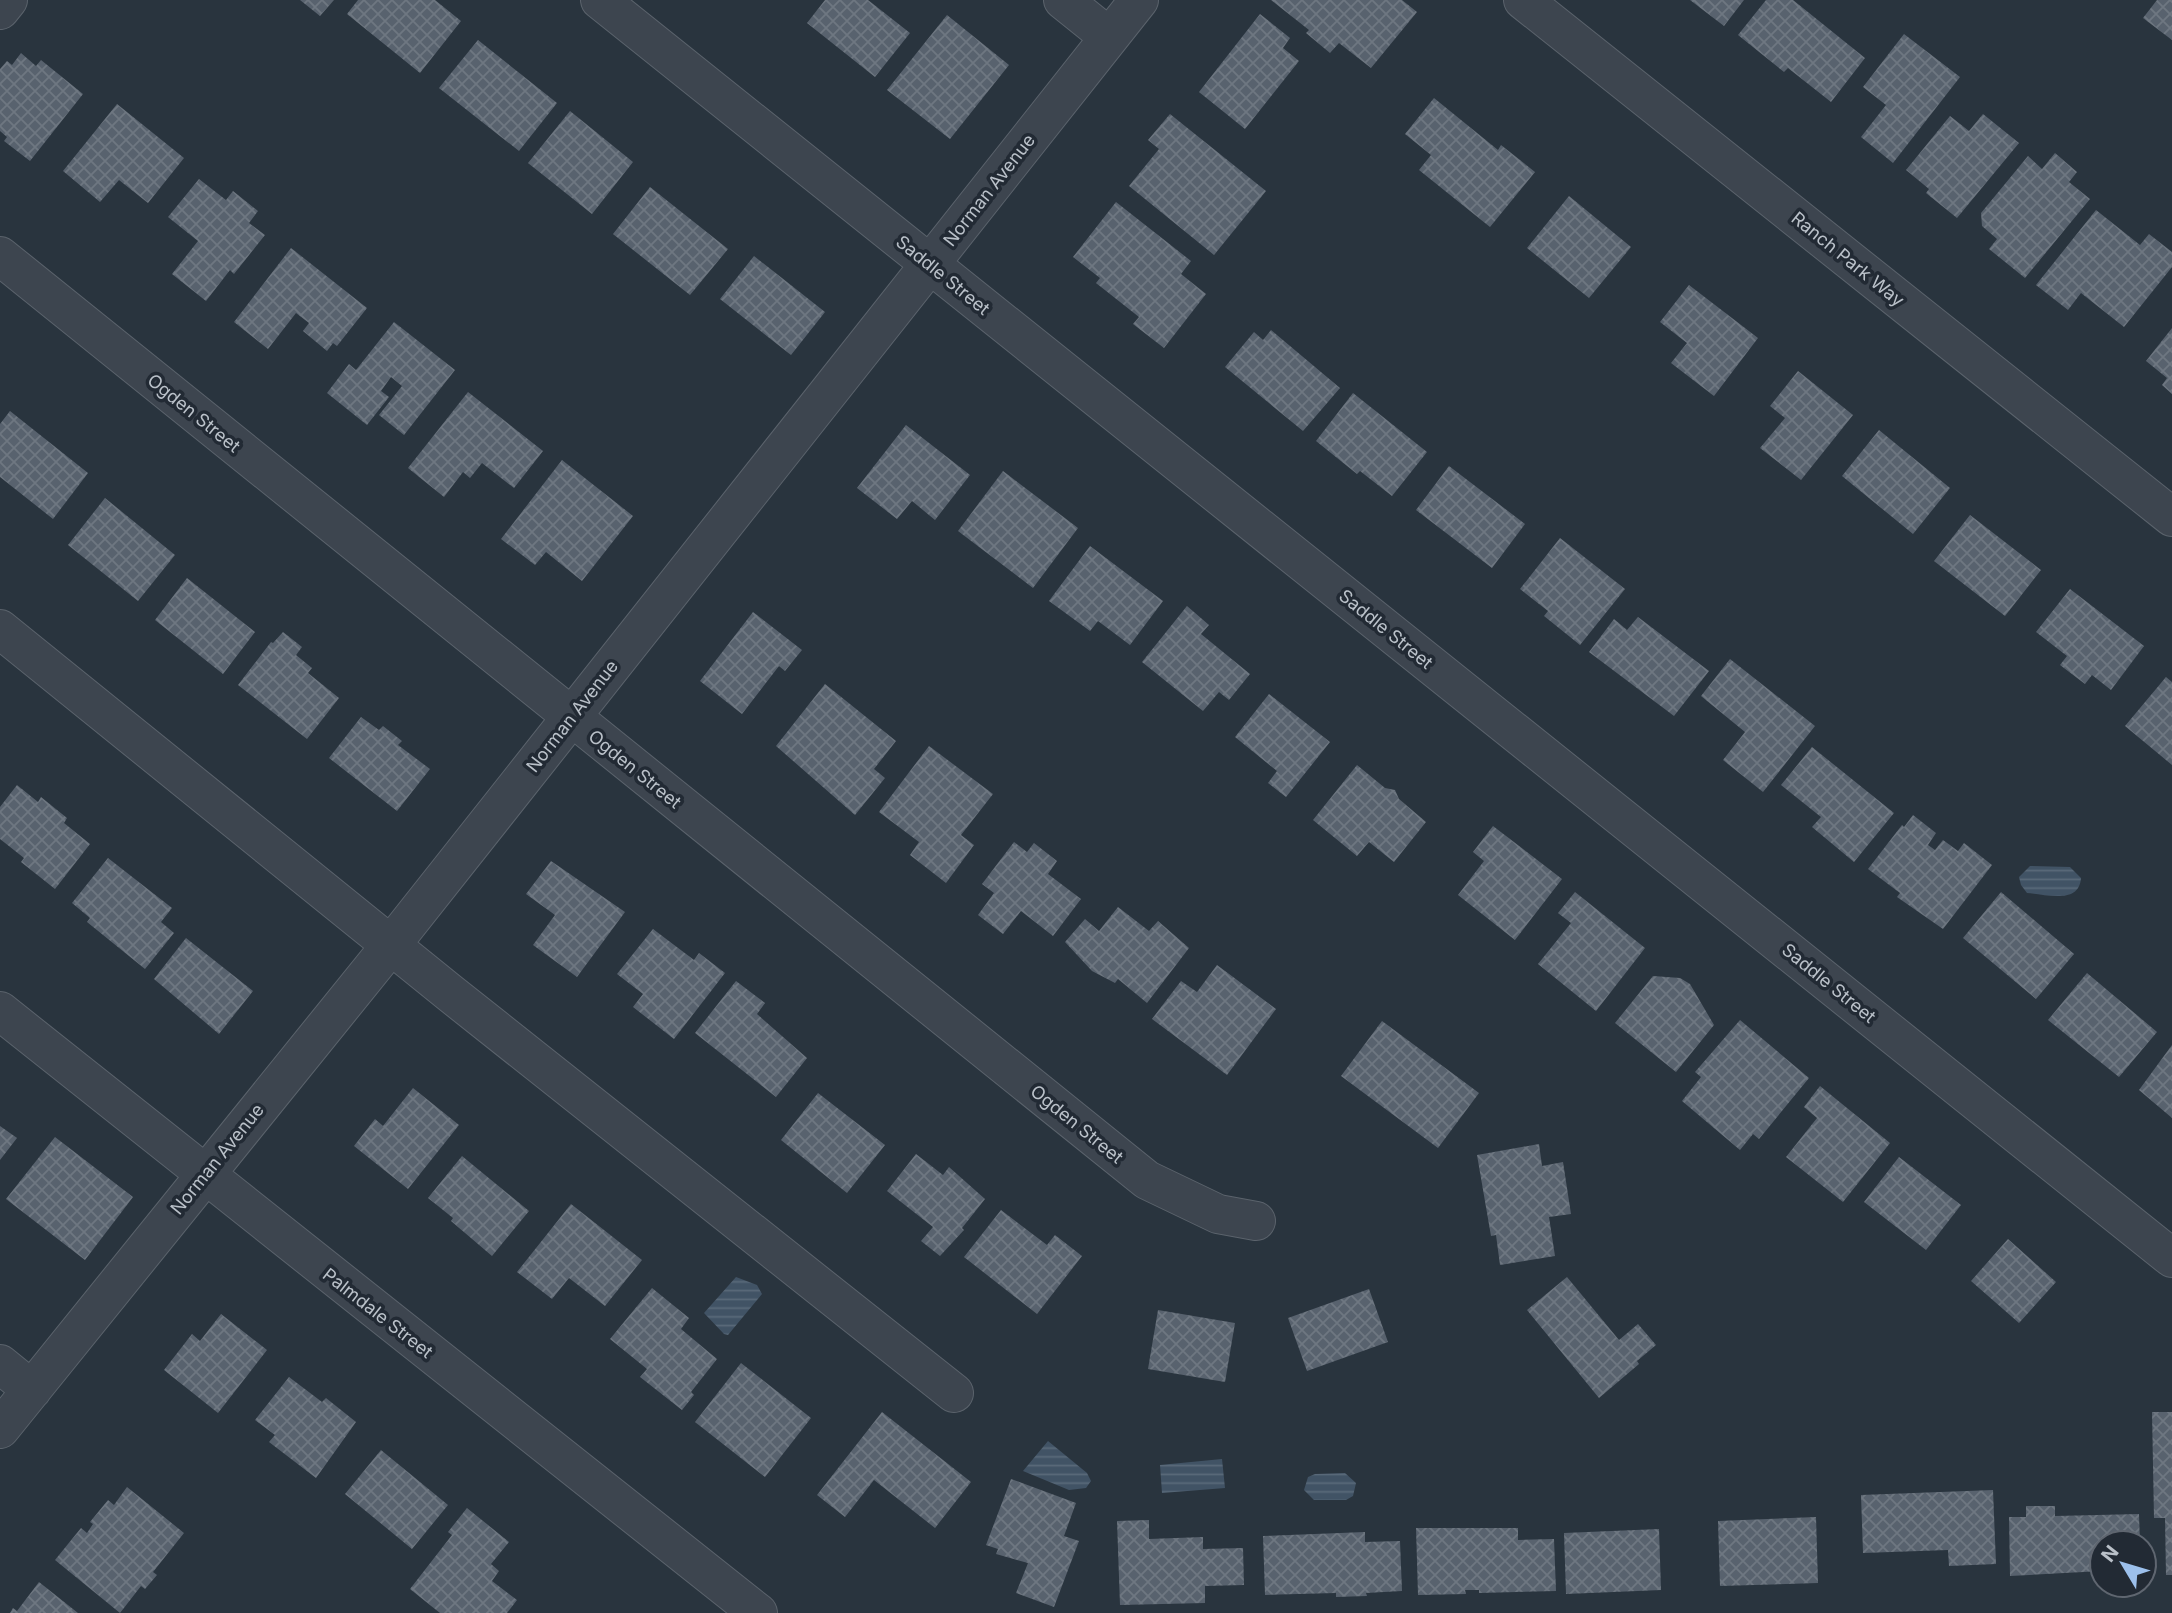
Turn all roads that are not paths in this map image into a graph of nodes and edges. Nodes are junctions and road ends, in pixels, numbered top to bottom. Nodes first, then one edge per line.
1 (8, 0) edge
2 (600, 0) edge
3 (1063, 0) edge
4 (1139, 0) edge
5 (1523, 0) edge
6 (0, 10) edge
7 (1109, 37) junction
8 (0, 256) edge
9 (930, 264) junction
10 (2172, 517) edge
11 (0, 629) edge
12 (571, 718) junction
13 (391, 945) junction
14 (0, 1011) edge
15 (204, 1175) junction
16 (1256, 1221) dead end
17 (2172, 1258) edge
18 (0, 1364) edge
19 (32, 1390) junction
20 (954, 1393) dead end
21 (0, 1429) edge
22 (758, 1613) edge

1 - 6 street
2 - 9 street, Saddle Street
3 - 7 street
4 - 7 street, Norman Avenue
5 - 10 street, Ranch Park Way
7 - 9 street, Norman Avenue
8 - 12 street, Ogden Street
9 - 12 street, Norman Avenue
9 - 17 street, Saddle Street
11 - 13 street
12 - 13 street, Norman Avenue
12 - 16 street, Ogden Street
13 - 15 street, Norman Avenue
13 - 20 street
14 - 15 street, Palmdale Street
15 - 19 street, Norman Avenue
15 - 22 street, Palmdale Street
18 - 19 street
19 - 21 street, Norman Avenue

